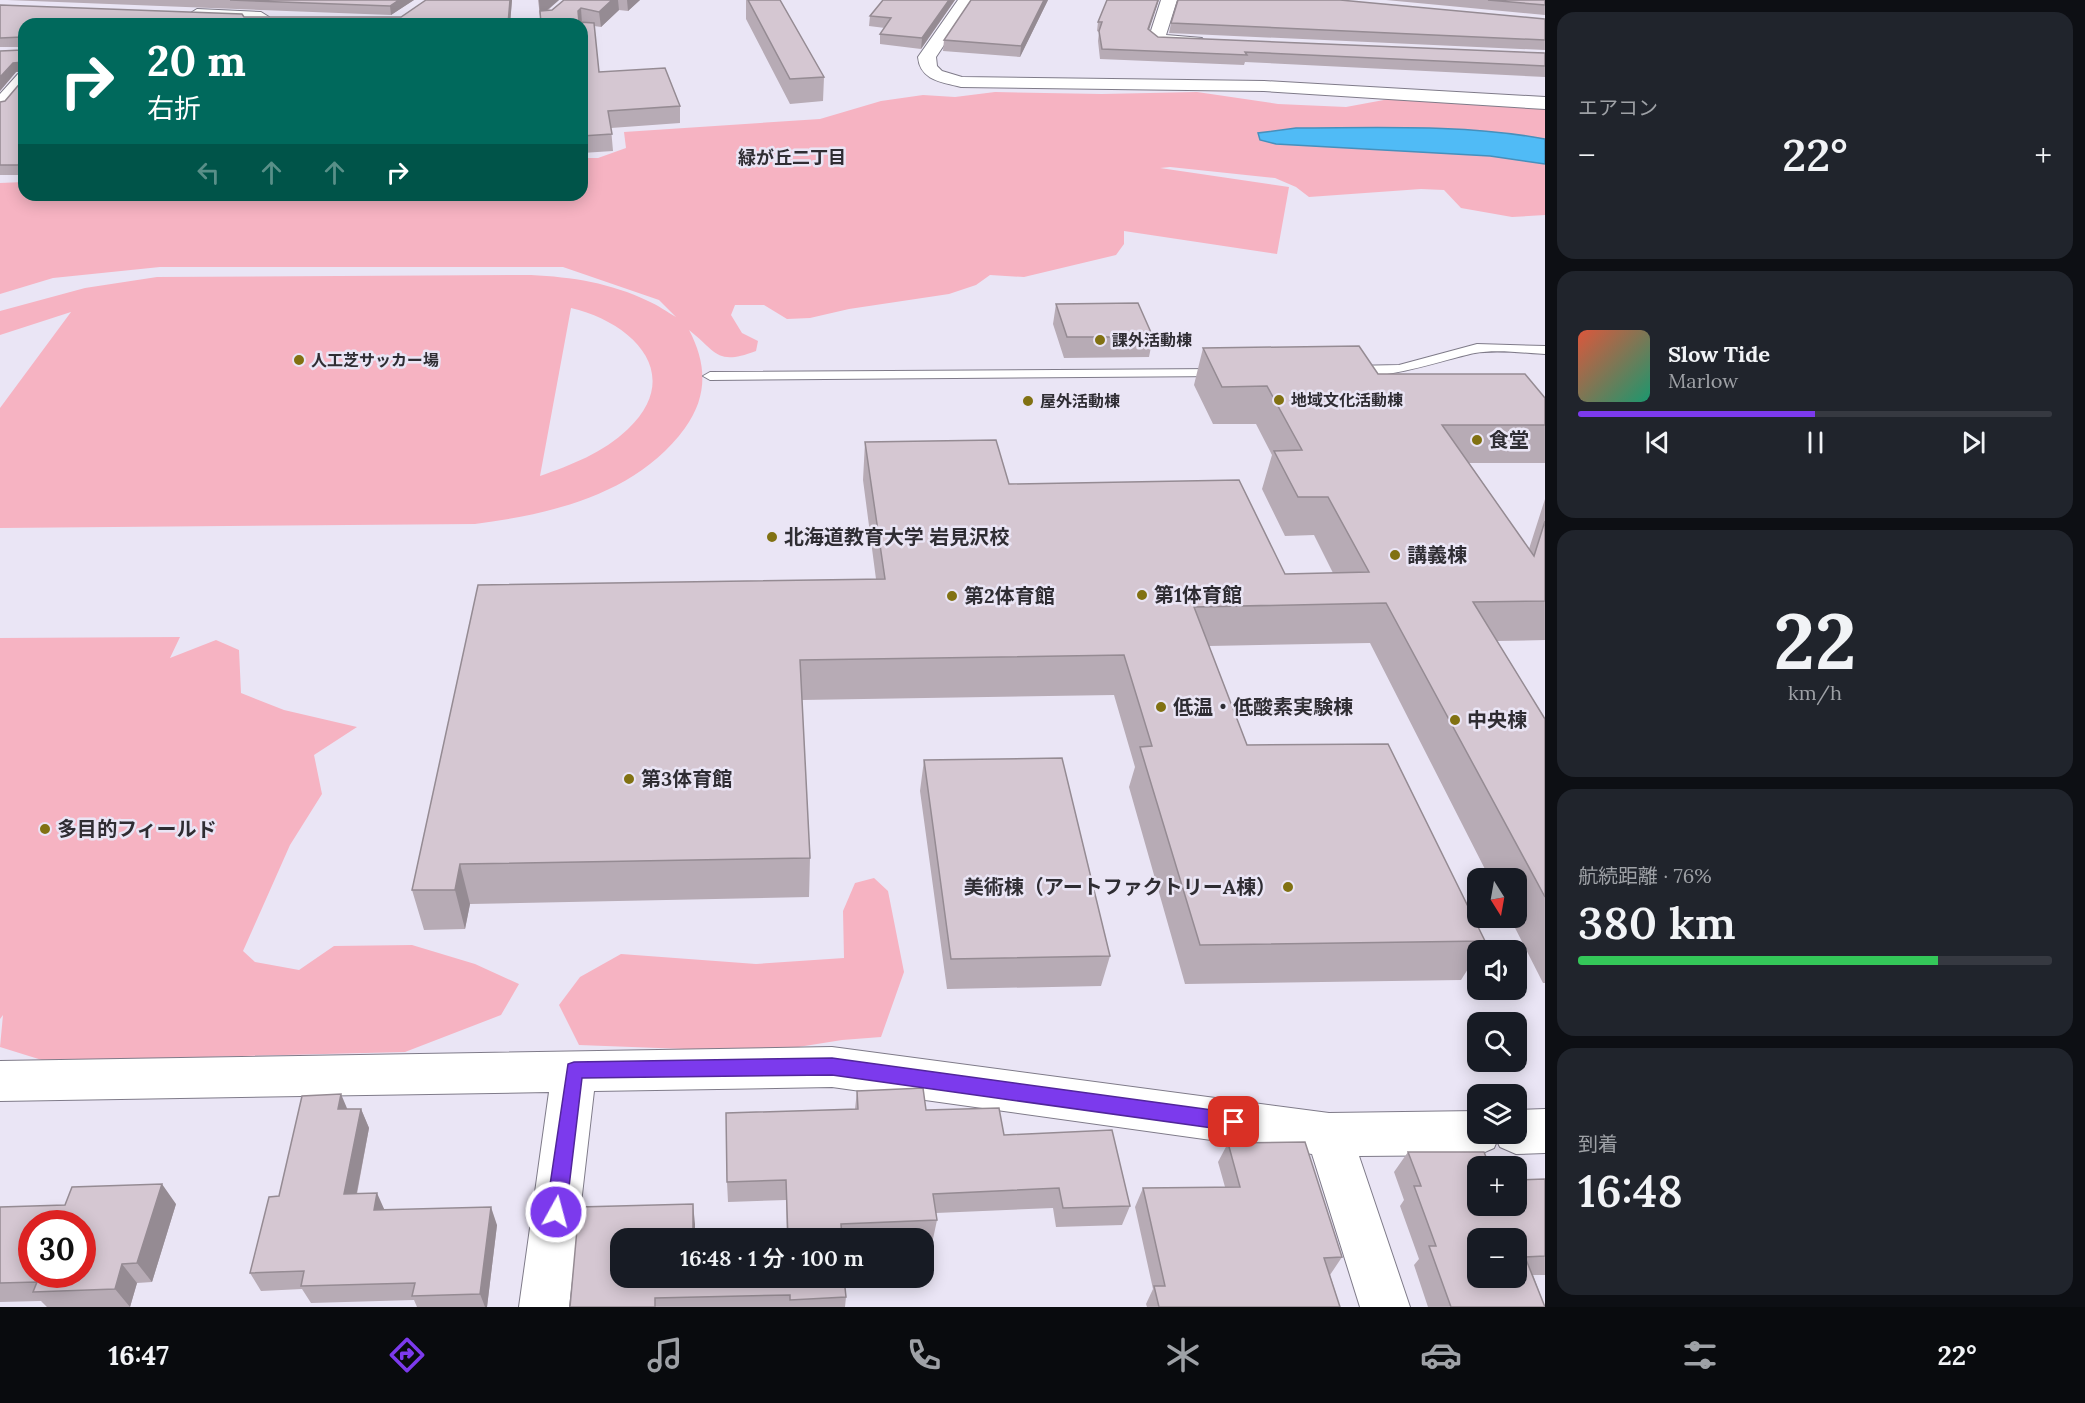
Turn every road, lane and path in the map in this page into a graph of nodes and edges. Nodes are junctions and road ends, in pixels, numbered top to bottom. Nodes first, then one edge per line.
1 (966, 0) edge
2 (1169, 0) edge
3 (181, 13) edge
4 (280, 13) edge
5 (228, 18) edge
6 (266, 18) edge
7 (1215, 43) edge
8 (18, 85) edge
9 (1545, 103) edge
10 (0, 105) edge
11 (1545, 350) edge
12 (1339, 371) edge
13 (1232, 373) edge
14 (710, 376) dead end
15 (574, 1070) junction
16 (0, 1081) edge
17 (1545, 1131) edge
18 (1467, 1132) edge
19 (1527, 1132) edge
20 (1329, 1136) junction
21 (544, 1307) edge
22 (1385, 1307) edge

1 - 9 street
2 - 7 street
3 - 5 street
4 - 6 street
8 - 10 street
11 - 12 lane
13 - 14 lane
15 - 16 street
15 - 20 street
15 - 21 street
17 - 19 street
18 - 20 street
20 - 22 street

